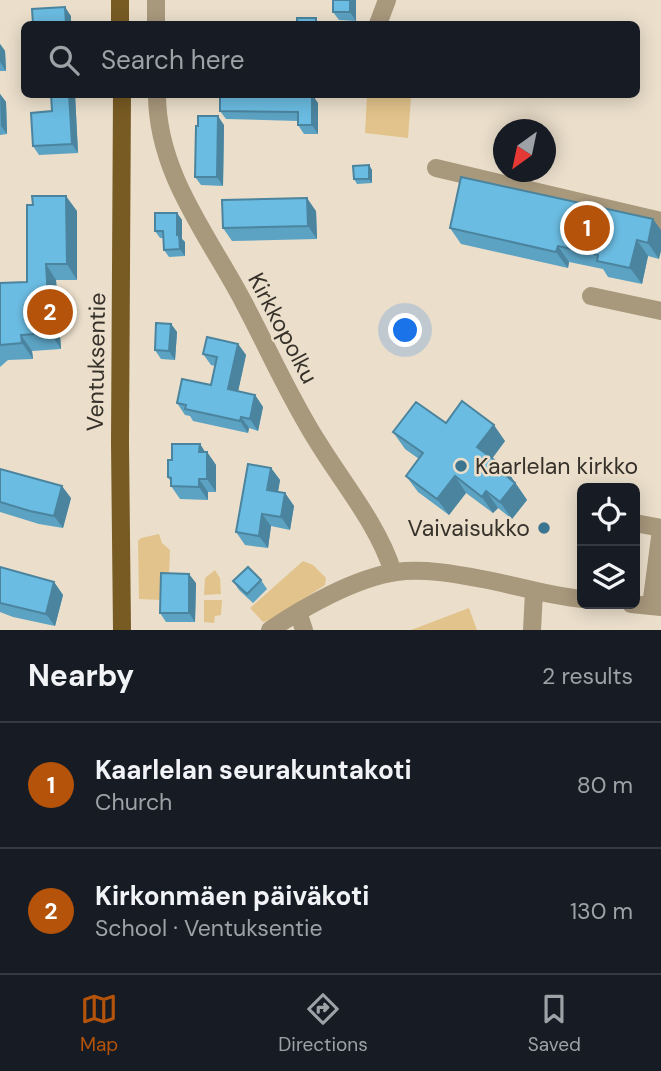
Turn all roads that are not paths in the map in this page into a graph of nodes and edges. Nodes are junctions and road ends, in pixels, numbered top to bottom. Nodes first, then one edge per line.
1 (120, 0) edge
2 (156, 0) edge
3 (387, 0) edge
4 (120, 21) edge
5 (156, 21) edge
6 (379, 21) edge
7 (122, 98) edge
8 (157, 98) edge
9 (436, 168) dead end
10 (661, 221) edge
11 (591, 296) dead end
12 (661, 311) edge
13 (640, 524) edge
14 (661, 529) edge
15 (393, 572) junction
16 (534, 592) junction
17 (577, 598) edge
18 (656, 606) edge
19 (298, 612) junction
20 (122, 630) edge
21 (270, 630) edge
22 (304, 630) edge
23 (531, 630) edge

1 - 4 main road
2 - 5 street
3 - 6 street
7 - 20 main road, Ventuksentie
8 - 15 street, Kirkkopolku
9 - 10 street
11 - 12 street
13 - 14 street
14 - 18 street
15 - 16 street
15 - 19 street
16 - 17 street
16 - 23 street
19 - 21 street
19 - 22 street

